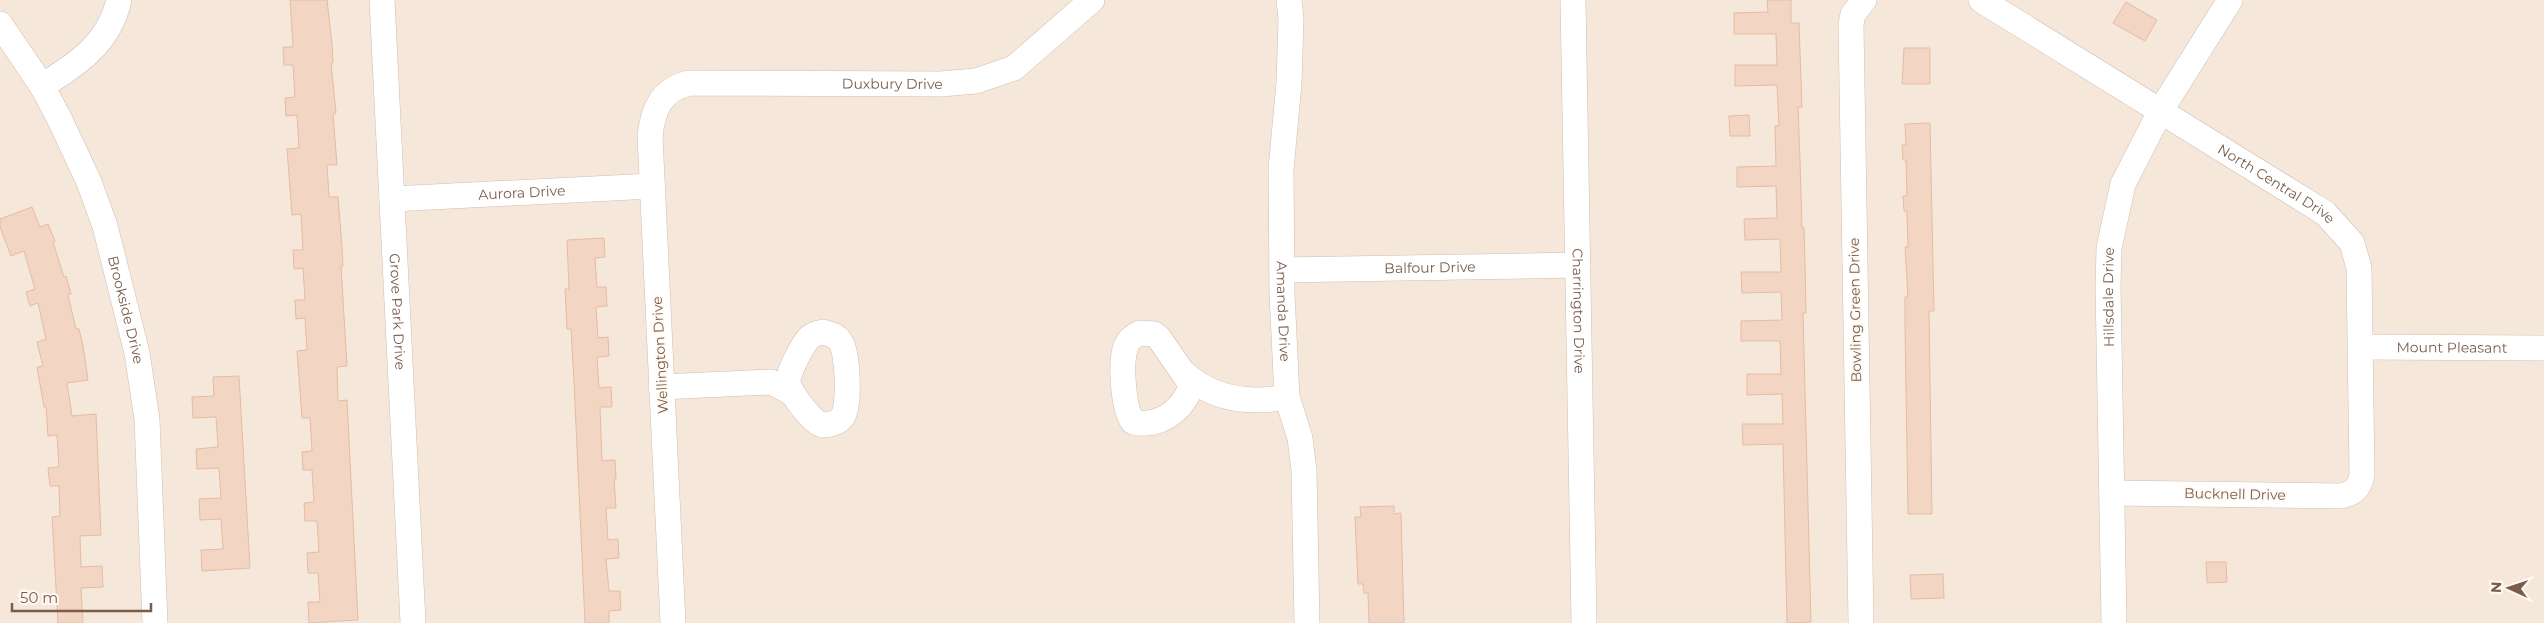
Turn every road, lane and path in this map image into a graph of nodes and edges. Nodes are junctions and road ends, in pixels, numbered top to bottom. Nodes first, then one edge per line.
1 (119, 0) edge
2 (382, 0) edge
3 (1092, 0) edge
4 (1289, 0) edge
5 (1573, 0) edge
6 (1982, 0) edge
7 (2230, 0) edge
8 (1858, 2) edge
9 (0, 24) edge
10 (42, 86) junction
11 (667, 92) joint
12 (2161, 110) junction
13 (652, 186) junction
14 (392, 199) junction
15 (1578, 265) junction
16 (1282, 270) junction
17 (2361, 347) junction
18 (2544, 348) edge
19 (1184, 373) junction
20 (661, 386) junction
21 (781, 388) junction
22 (1207, 391) junction
23 (1287, 397) junction
24 (1180, 406) junction
25 (2357, 490) joint
26 (2112, 493) junction
27 (155, 623) edge
28 (414, 623) edge
29 (673, 623) edge
30 (1307, 623) edge
31 (1584, 623) edge
32 (1861, 623) edge
33 (2114, 623) edge

1 - 10 street
2 - 14 street, Grove Park Drive
3 - 11 street, Duxbury Drive
4 - 16 street, Amanda Drive
5 - 15 street, Charrington Drive
6 - 12 street, North Central Drive
7 - 12 street, Hillsdale Drive
8 - 32 street, Bowling Green Drive
9 - 10 street, Brookside Drive
10 - 27 street, Brookside Drive
11 - 13 street, Wellington Drive
12 - 17 street, North Central Drive
12 - 26 street, Hillsdale Drive
13 - 14 street, Aurora Drive
13 - 20 street, Wellington Drive
14 - 28 street, Grove Park Drive
15 - 16 street, Balfour Drive
15 - 31 street, Charrington Drive
16 - 23 street, Amanda Drive
17 - 18 street, Mount Pleasant
17 - 25 street, North Central Drive
19 - 22 street
19 - 24 street
19 - 24 street
20 - 21 street
20 - 29 street, Wellington Drive
21 - 21 street
22 - 23 street
22 - 24 street
23 - 30 street, Amanda Drive
25 - 26 street, Bucknell Drive
26 - 33 street, Hillsdale Drive

